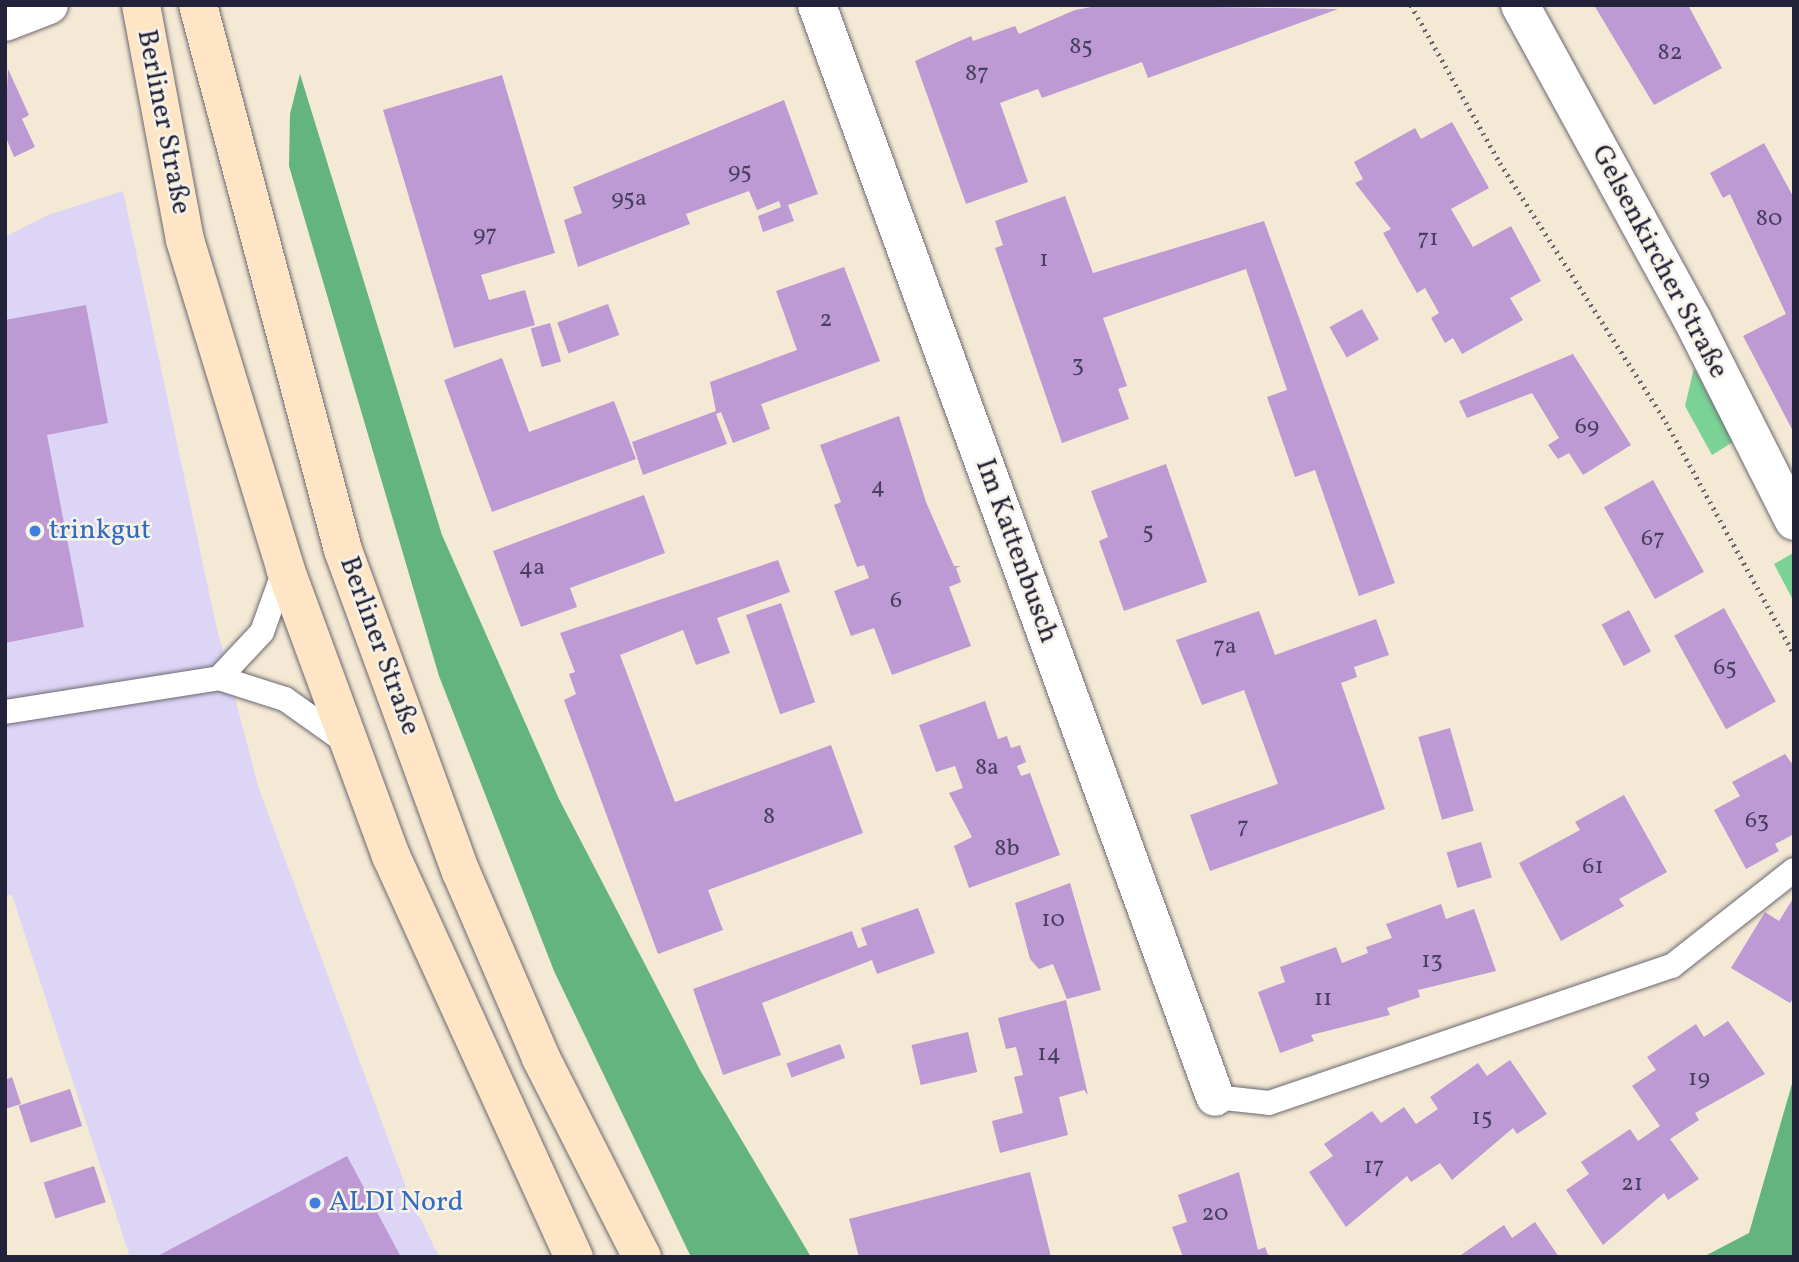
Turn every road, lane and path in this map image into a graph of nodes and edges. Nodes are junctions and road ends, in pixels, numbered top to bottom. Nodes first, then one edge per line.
1 (49, 5) edge
2 (141, 5) edge
3 (198, 5) edge
4 (817, 5) edge
5 (1411, 5) edge
6 (1520, 5) edge
7 (5, 22) edge
8 (1794, 521) edge
9 (285, 568) junction
10 (1794, 654) edge
11 (219, 678) junction
12 (5, 712) edge
13 (347, 743) junction
14 (1794, 870) edge
15 (1214, 1097) joint
16 (575, 1257) edge
17 (642, 1257) edge

1 - 7 street
2 - 9 main road, Berliner Straße
3 - 17 main road, Berliner Straße
4 - 15 street, Im Kattenbusch
5 - 10 path
6 - 8 street, Gelsenkircher Straße
9 - 11 lane
9 - 13 main road, Berliner Straße
11 - 12 lane
11 - 13 lane
13 - 16 main road, Berliner Straße
14 - 15 lane

